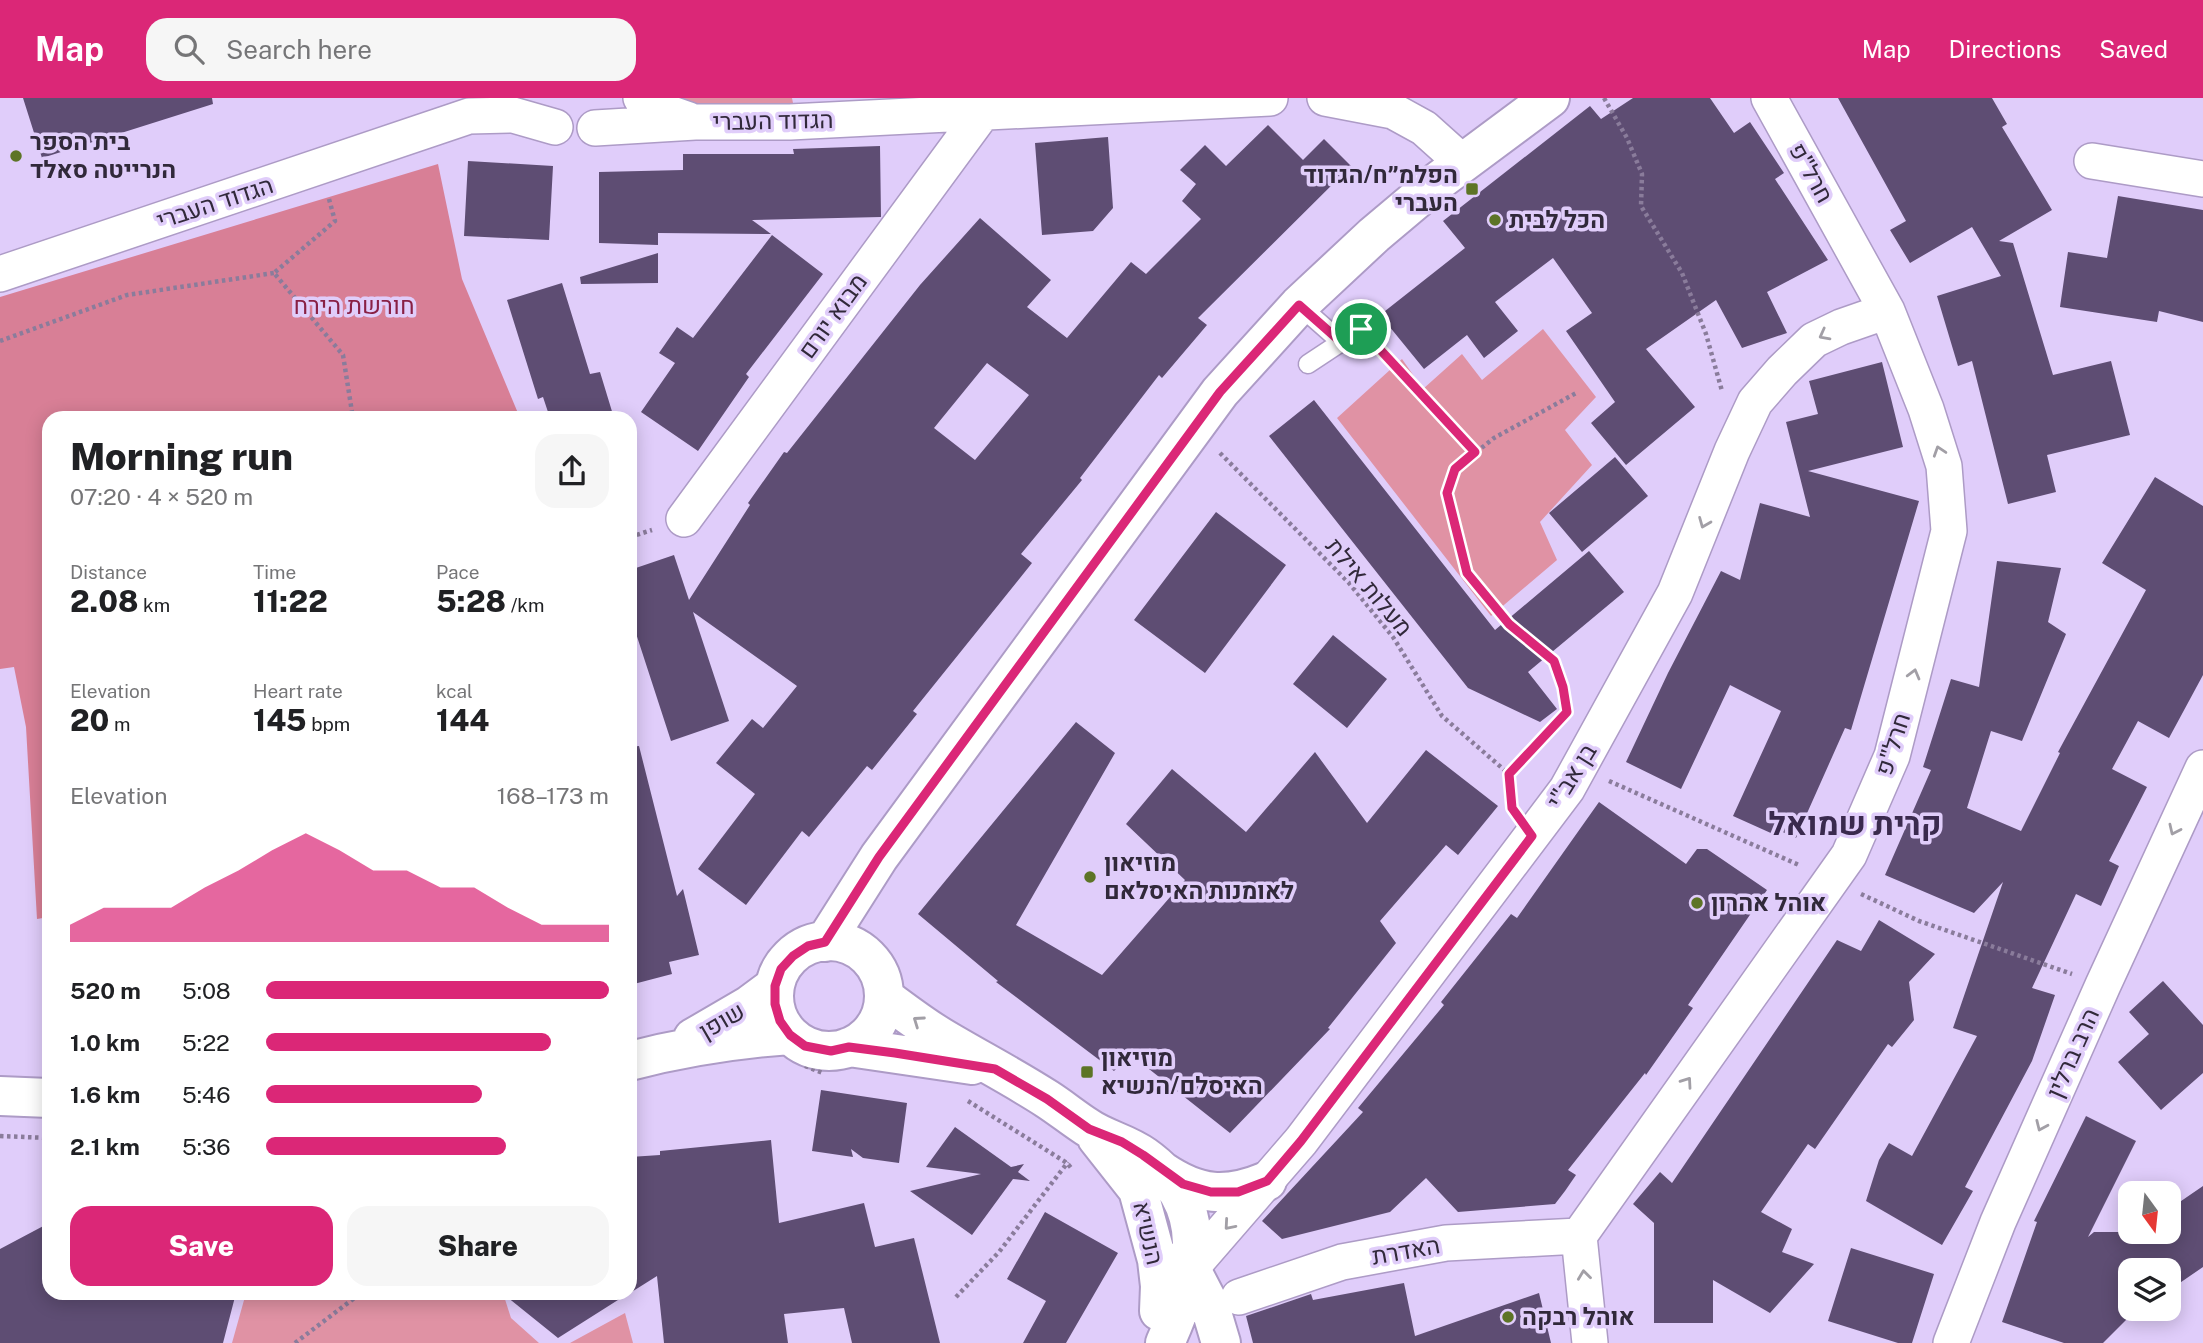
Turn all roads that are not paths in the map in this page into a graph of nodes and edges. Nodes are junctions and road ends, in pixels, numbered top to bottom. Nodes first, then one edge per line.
1 (531, 98) edge
2 (621, 98) edge
3 (641, 98) edge
4 (1270, 98) edge
5 (1325, 98) edge
6 (1550, 98) edge
7 (1769, 98) edge
8 (481, 107) edge
9 (983, 112) junction
10 (695, 122) junction
11 (555, 127) junction
12 (595, 128) junction
13 (2092, 161) dead end
14 (1463, 163) junction
15 (2203, 179) edge
16 (0, 274) edge
17 (1299, 305) junction
18 (1887, 311) junction
19 (1361, 329) road end
20 (1341, 342) junction
21 (1308, 364) dead end
22 (684, 519) dead end
23 (2203, 768) edge
24 (915, 809) junction
25 (825, 942) junction
26 (867, 957) junction
27 (775, 986) junction
28 (884, 997) junction
29 (792, 1049) junction
30 (666, 1051) junction
31 (637, 1059) edge
32 (839, 1061) junction
33 (995, 1069) junction
34 (0, 1096) edge
35 (42, 1098) edge
36 (1150, 1180) junction
37 (1267, 1181) junction
38 (1578, 1236) junction
39 (1191, 1268) junction
40 (1239, 1297) dead end
41 (1155, 1332) edge
42 (1221, 1343) edge
43 (1590, 1343) edge
44 (1951, 1343) edge

1 - 11 street
2 - 12 street
3 - 10 street, הגדוד העברי
4 - 9 street, הגדוד העברי
5 - 14 street
6 - 14 street
7 - 18 street, חרל"פ
8 - 11 street, הגדוד העברי
8 - 16 street, הגדוד העברי
9 - 10 street, הגדוד העברי
9 - 22 street, מבוא יורם
10 - 12 street, הגדוד העברי
11 - 12 street, הגדוד העברי
13 - 15 street
14 - 17 street
17 - 20 lane
17 - 24 street
18 -> 37 street, בן אב"י
38 -> 18 street, חרל"פ
19 - 20 lane
20 - 21 lane
23 -> 44 street, הרב ברלין
24 - 25 street
24 - 26 street
25 - 26 street
25 - 27 street
26 - 28 street
27 - 29 street
27 - 30 street, שופן
28 - 32 street
33 -> 28 street, הנשיא
29 - 30 street, שופן
29 - 32 street
30 - 31 street, שופן
32 - 33 street, הנשיא
33 - 36 street, הנשיא
34 - 35 street
36 - 37 street
36 - 39 street
36 - 41 street, הנשיא
37 -> 39 street, בן אב"י
38 - 40 street, האדרת
43 -> 38 street
39 - 41 street, הנשיא
39 - 42 street

